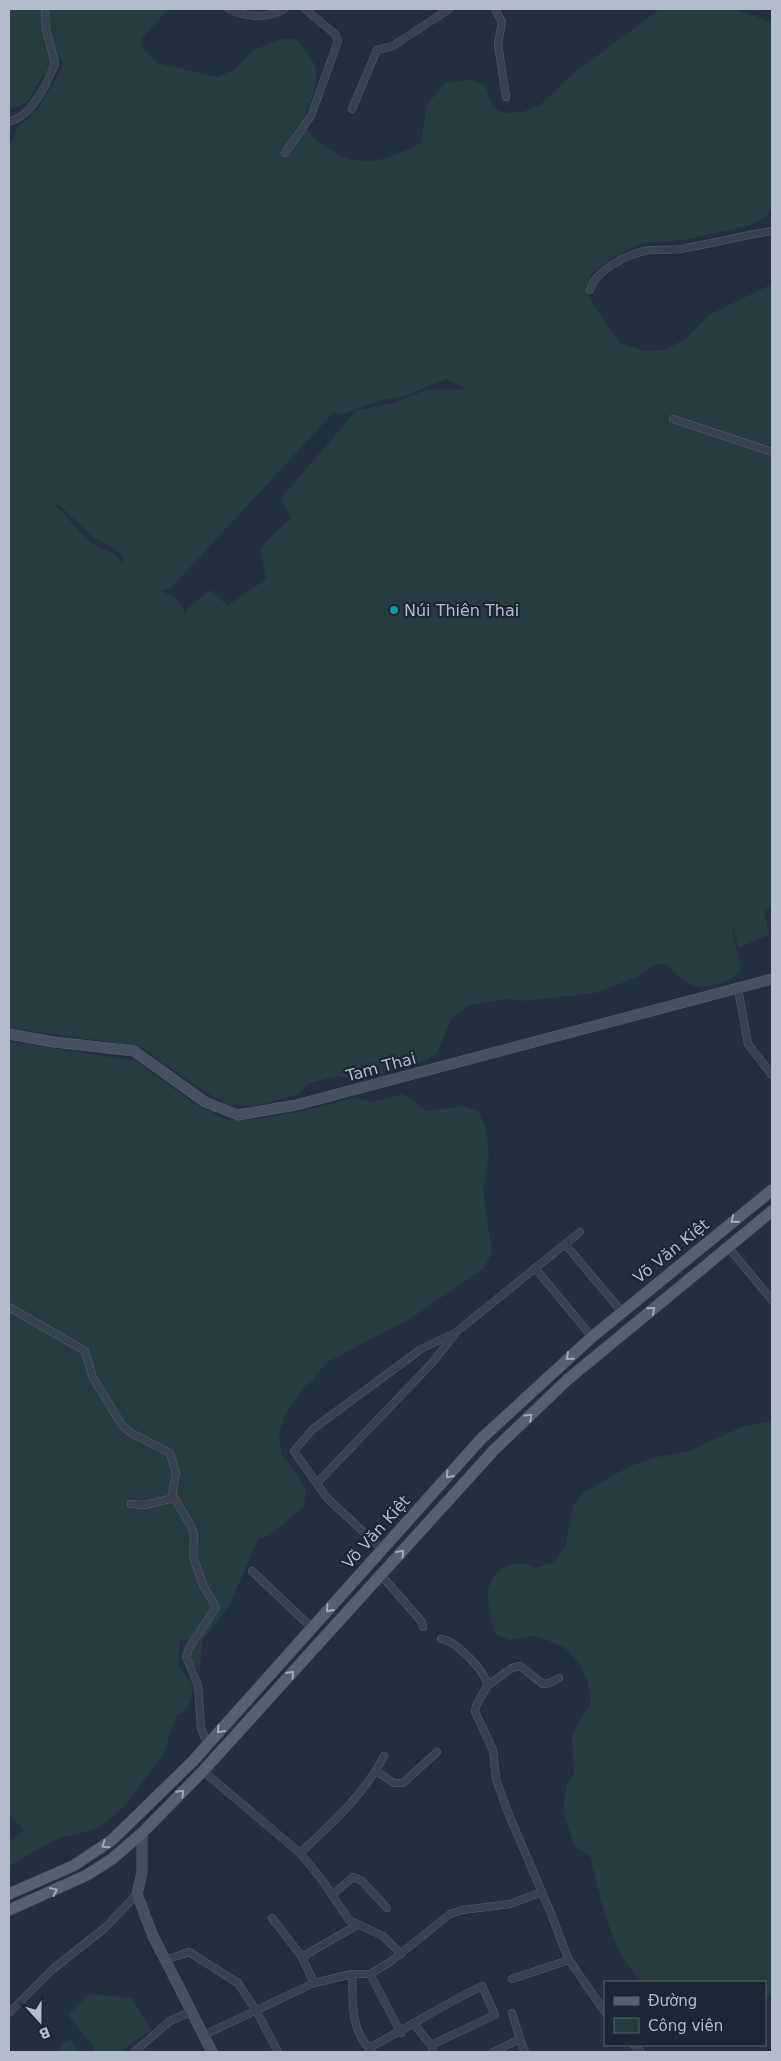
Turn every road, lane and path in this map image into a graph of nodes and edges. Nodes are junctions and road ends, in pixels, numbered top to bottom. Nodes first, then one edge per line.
1 (45, 9) edge
2 (229, 9) edge
3 (284, 9) edge
4 (306, 9) edge
5 (449, 9) edge
6 (496, 9) edge
7 (506, 97) dead end
8 (352, 109) dead end
9 (9, 122) edge
10 (285, 153) dead end
11 (772, 231) edge
12 (590, 290) dead end
13 (673, 419) dead end
14 (772, 452) edge
15 (772, 979) edge
16 (738, 989) junction
17 (9, 1034) edge
18 (772, 1075) edge
19 (772, 1190) edge
20 (772, 1211) edge
21 (580, 1232) dead end
22 (565, 1244) junction
23 (728, 1247) junction
24 (535, 1268) junction
25 (772, 1300) edge
26 (9, 1307) edge
27 (622, 1312) junction
28 (455, 1334) junction
29 (592, 1336) junction
30 (481, 1439) junction
31 (494, 1450) junction
32 (317, 1483) junction
33 (174, 1498) junction
34 (131, 1504) dead end
35 (382, 1550) junction
36 (252, 1572) dead end
37 (381, 1575) junction
38 (342, 1594) junction
39 (354, 1604) junction
40 (423, 1627) dead end
41 (312, 1628) junction
42 (441, 1639) dead end
43 (559, 1678) dead end
44 (487, 1686) junction
45 (208, 1745) junction
46 (437, 1752) dead end
47 (384, 1756) dead end
48 (203, 1771) junction
49 (376, 1772) junction
50 (131, 1822) junction
51 (142, 1833) junction
52 (300, 1853) junction
53 (542, 1892) junction
54 (9, 1894) edge
55 (137, 1894) junction
56 (332, 1895) junction
57 (387, 1908) dead end
58 (9, 1910) edge
59 (272, 1918) dead end
60 (356, 1925) junction
61 (401, 1954) junction
62 (302, 1957) junction
63 (165, 1960) junction
64 (569, 1960) junction
65 (352, 1974) junction
66 (370, 1974) junction
67 (512, 1979) dead end
68 (314, 1983) junction
69 (192, 2011) junction
70 (604, 2011) edge
71 (257, 2012) junction
72 (9, 2013) edge
73 (512, 2013) dead end
74 (414, 2024) junction
75 (401, 2032) junction
76 (204, 2036) junction
77 (520, 2039) junction
78 (432, 2048) edge
79 (370, 2050) edge
80 (134, 2052) edge
81 (212, 2052) edge
82 (278, 2052) edge
83 (492, 2052) edge
84 (525, 2052) edge

1 - 9 street
2 - 3 street
4 - 10 street
5 - 8 street
6 - 7 street
11 - 12 street
13 - 14 street
15 - 16 street, Tam Thai
16 - 17 street, Tam Thai
16 - 18 street
19 -> 27 main road, Võ Văn Kiệt
20 - 23 main road, Võ Văn Kiệt
21 - 22 street
22 - 24 street
22 - 27 street
23 - 25 street
31 -> 23 main road, Võ Văn Kiệt
24 - 28 street
24 - 29 street
26 - 33 street
27 - 29 main road, Võ Văn Kiệt
28 - 32 street
28 - 32 street
29 -> 30 main road, Võ Văn Kiệt
30 - 31 main road
30 -> 35 main road, Võ Văn Kiệt
37 -> 31 main road, Võ Văn Kiệt
32 - 35 street
33 - 34 street
33 - 45 street
35 - 38 main road, Võ Văn Kiệt
36 - 41 street
37 - 39 main road, Võ Văn Kiệt
37 - 40 street
38 - 39 main road
38 -> 41 main road, Võ Văn Kiệt
48 -> 39 main road, Võ Văn Kiệt
41 -> 45 main road, Võ Văn Kiệt
42 - 44 street
43 - 44 street
44 - 53 street
45 - 50 main road, Võ Văn Kiệt
46 - 49 street
47 - 49 street
51 -> 48 main road, Võ Văn Kiệt
48 - 52 street
49 - 52 street
50 - 51 main road
50 -> 54 main road, Võ Văn Kiệt
51 - 55 street
58 -> 51 main road, Võ Văn Kiệt
52 - 56 street
53 - 61 street
53 - 64 street
55 - 63 street
55 - 72 street
56 - 57 street
56 - 60 street
59 - 62 street
60 - 61 street
60 - 62 street
61 - 66 street
62 - 68 street
63 - 69 street
63 - 71 street
64 - 67 street
64 - 70 street
65 - 66 street
65 - 68 street
65 - 79 street
66 - 75 street
68 - 71 street
69 - 76 street
69 - 80 street
71 - 76 street
71 - 82 street
73 - 77 street
74 - 75 street
74 - 78 street
74 - 78 street
75 - 79 street
76 - 81 street
77 - 83 street
77 - 84 street

